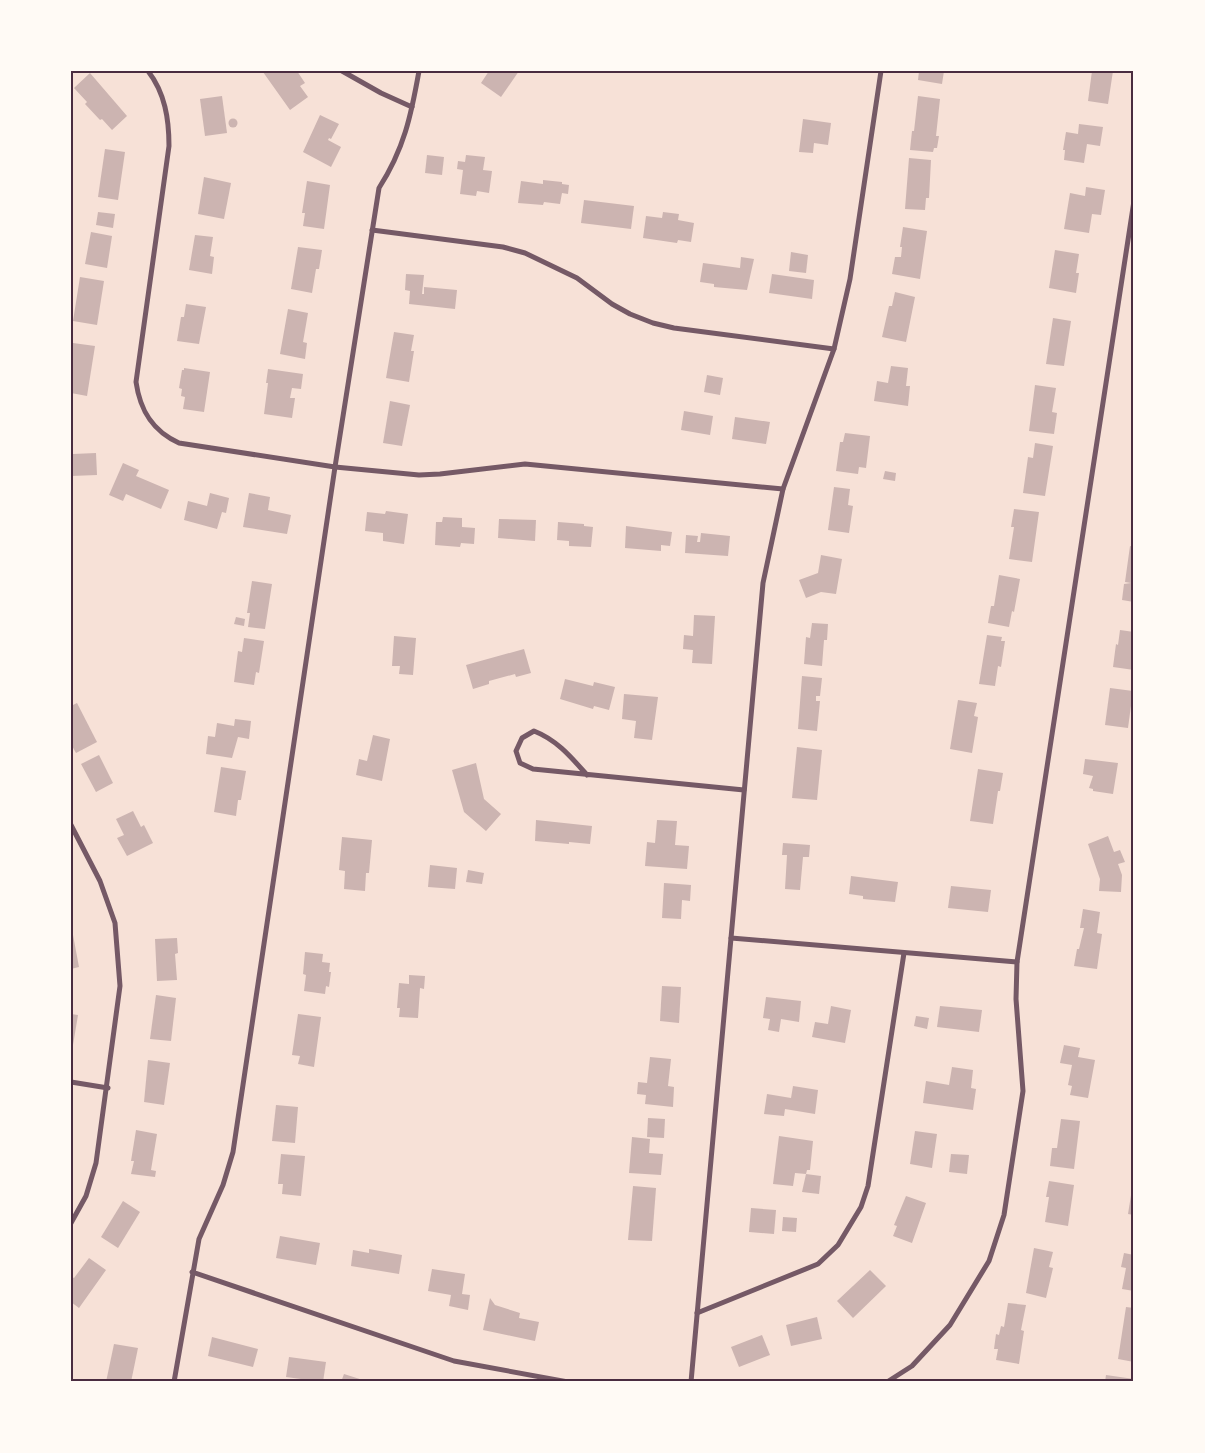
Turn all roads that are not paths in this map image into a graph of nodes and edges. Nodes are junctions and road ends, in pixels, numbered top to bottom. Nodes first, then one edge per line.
1 (148, 71) edge
2 (342, 71) edge
3 (420, 71) edge
4 (881, 71) edge
5 (412, 107) junction
6 (1134, 201) edge
7 (372, 230) junction
8 (834, 349) junction
9 (335, 467) junction
10 (783, 489) junction
11 (588, 775) junction
12 (744, 790) junction
13 (71, 826) edge
14 (731, 938) junction
15 (904, 953) junction
16 (1017, 962) junction
17 (71, 1082) edge
18 (108, 1088) junction
19 (71, 1222) edge
20 (192, 1272) junction
21 (697, 1313) junction
22 (174, 1382) edge
23 (568, 1382) edge
24 (691, 1382) edge
25 (887, 1382) edge

1 - 9 street
2 - 5 street
3 - 5 street
4 - 8 street
5 - 7 street
6 - 16 street
7 - 8 street
7 - 9 street
8 - 10 street
9 - 10 street
9 - 20 street
10 - 12 street
11 - 11 street
11 - 12 street
12 - 14 street
13 - 18 street
14 - 15 street
14 - 21 street
15 - 16 street
15 - 21 street
16 - 25 street
17 - 18 street
18 - 19 street
20 - 22 street
20 - 23 street
21 - 24 street

